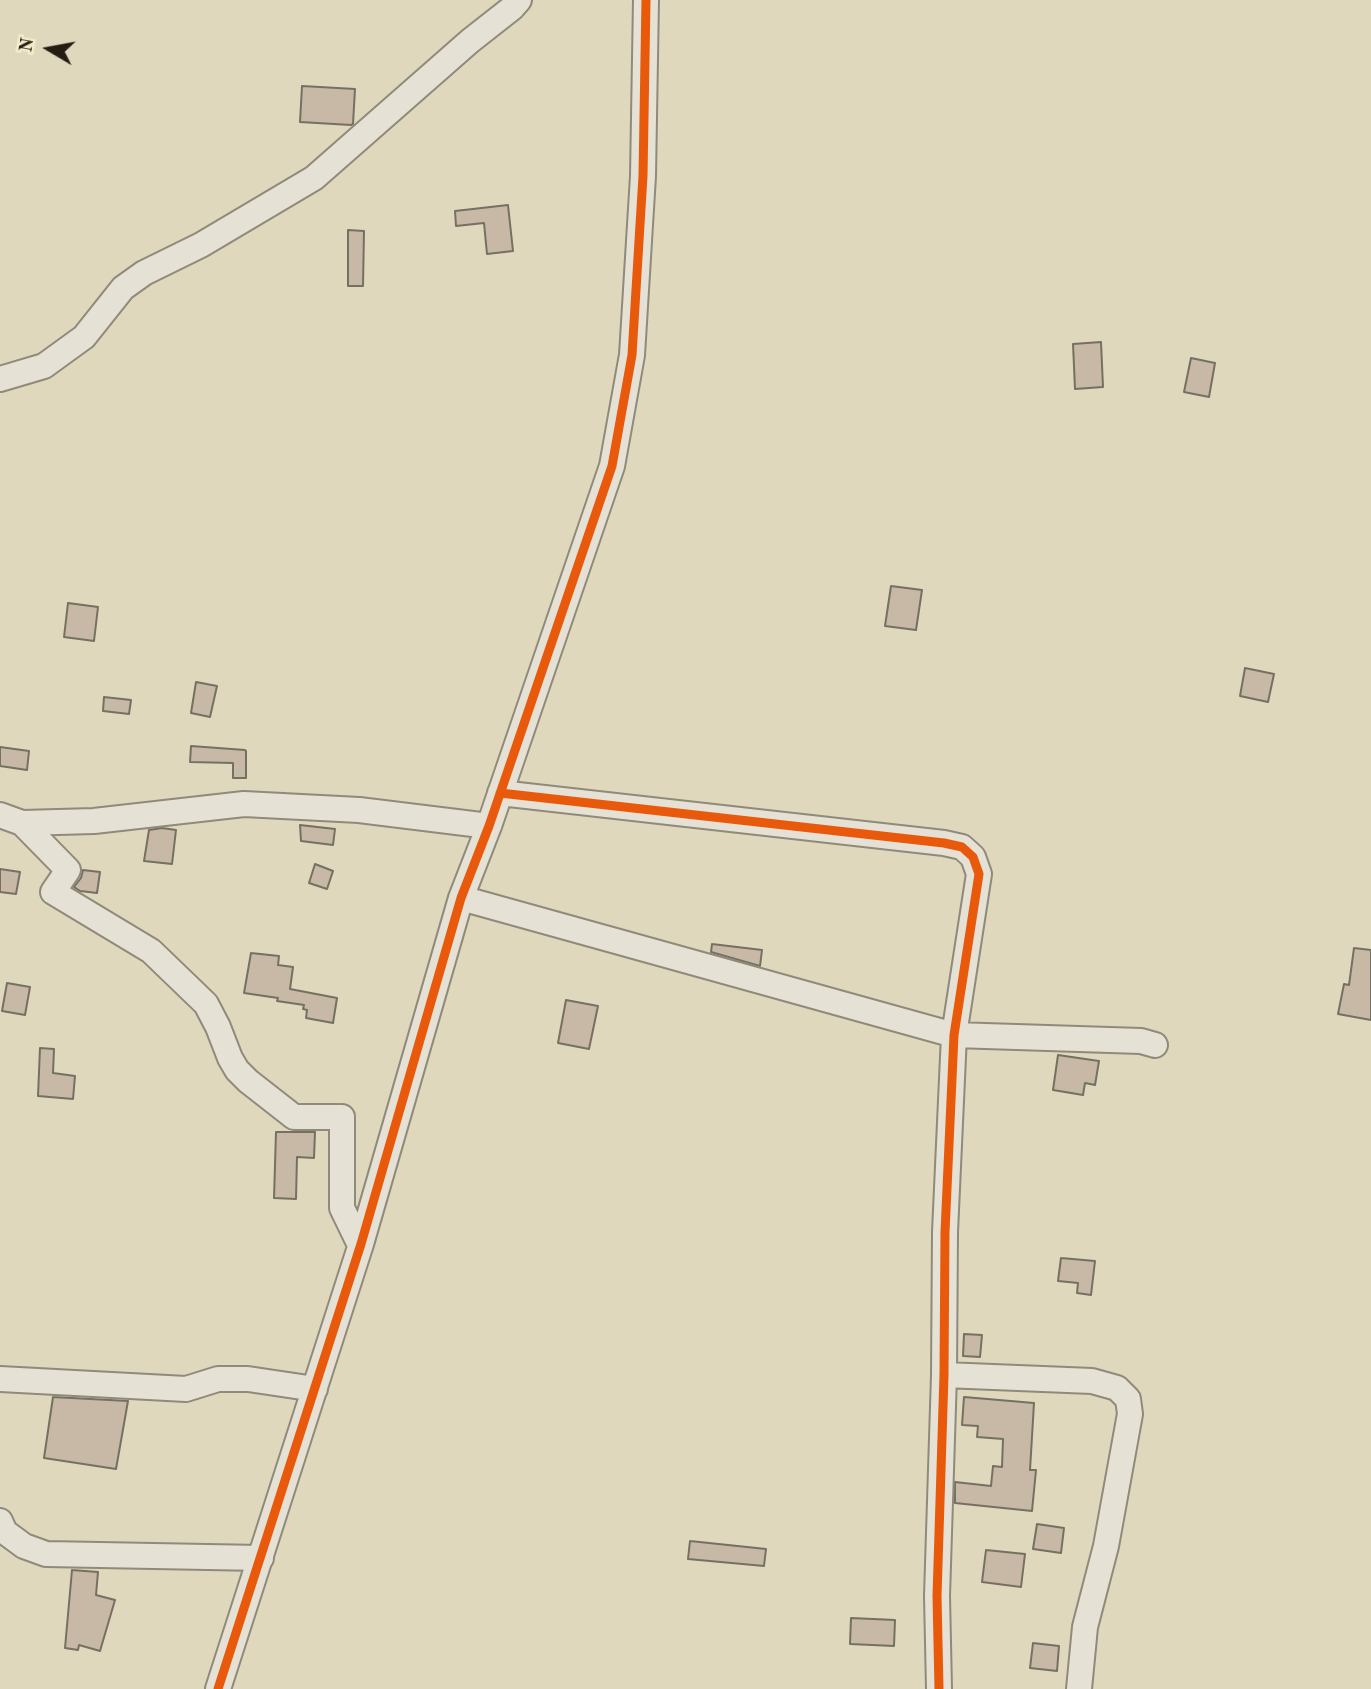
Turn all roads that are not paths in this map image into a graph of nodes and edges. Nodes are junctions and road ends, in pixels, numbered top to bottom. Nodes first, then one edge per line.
1 (519, 0) edge
2 (646, 0) edge
3 (0, 379) edge
4 (500, 793) junction
5 (11, 819) edge
6 (489, 826) junction
7 (461, 898) junction
8 (954, 1035) junction
9 (1155, 1045) dead end
10 (361, 1244) junction
11 (944, 1376) junction
12 (0, 1379) edge
13 (315, 1389) junction
14 (0, 1521) edge
15 (261, 1558) junction
16 (218, 1689) edge
17 (939, 1689) edge
18 (1079, 1689) edge

1 - 3 street
2 - 4 street
4 - 6 street
4 - 8 street
5 - 6 street
5 - 10 street
6 - 7 street
7 - 8 street
7 - 10 street
8 - 9 street
8 - 11 street
10 - 13 street
11 - 17 street
11 - 18 street
12 - 13 street
13 - 15 street
14 - 15 street
15 - 16 street

